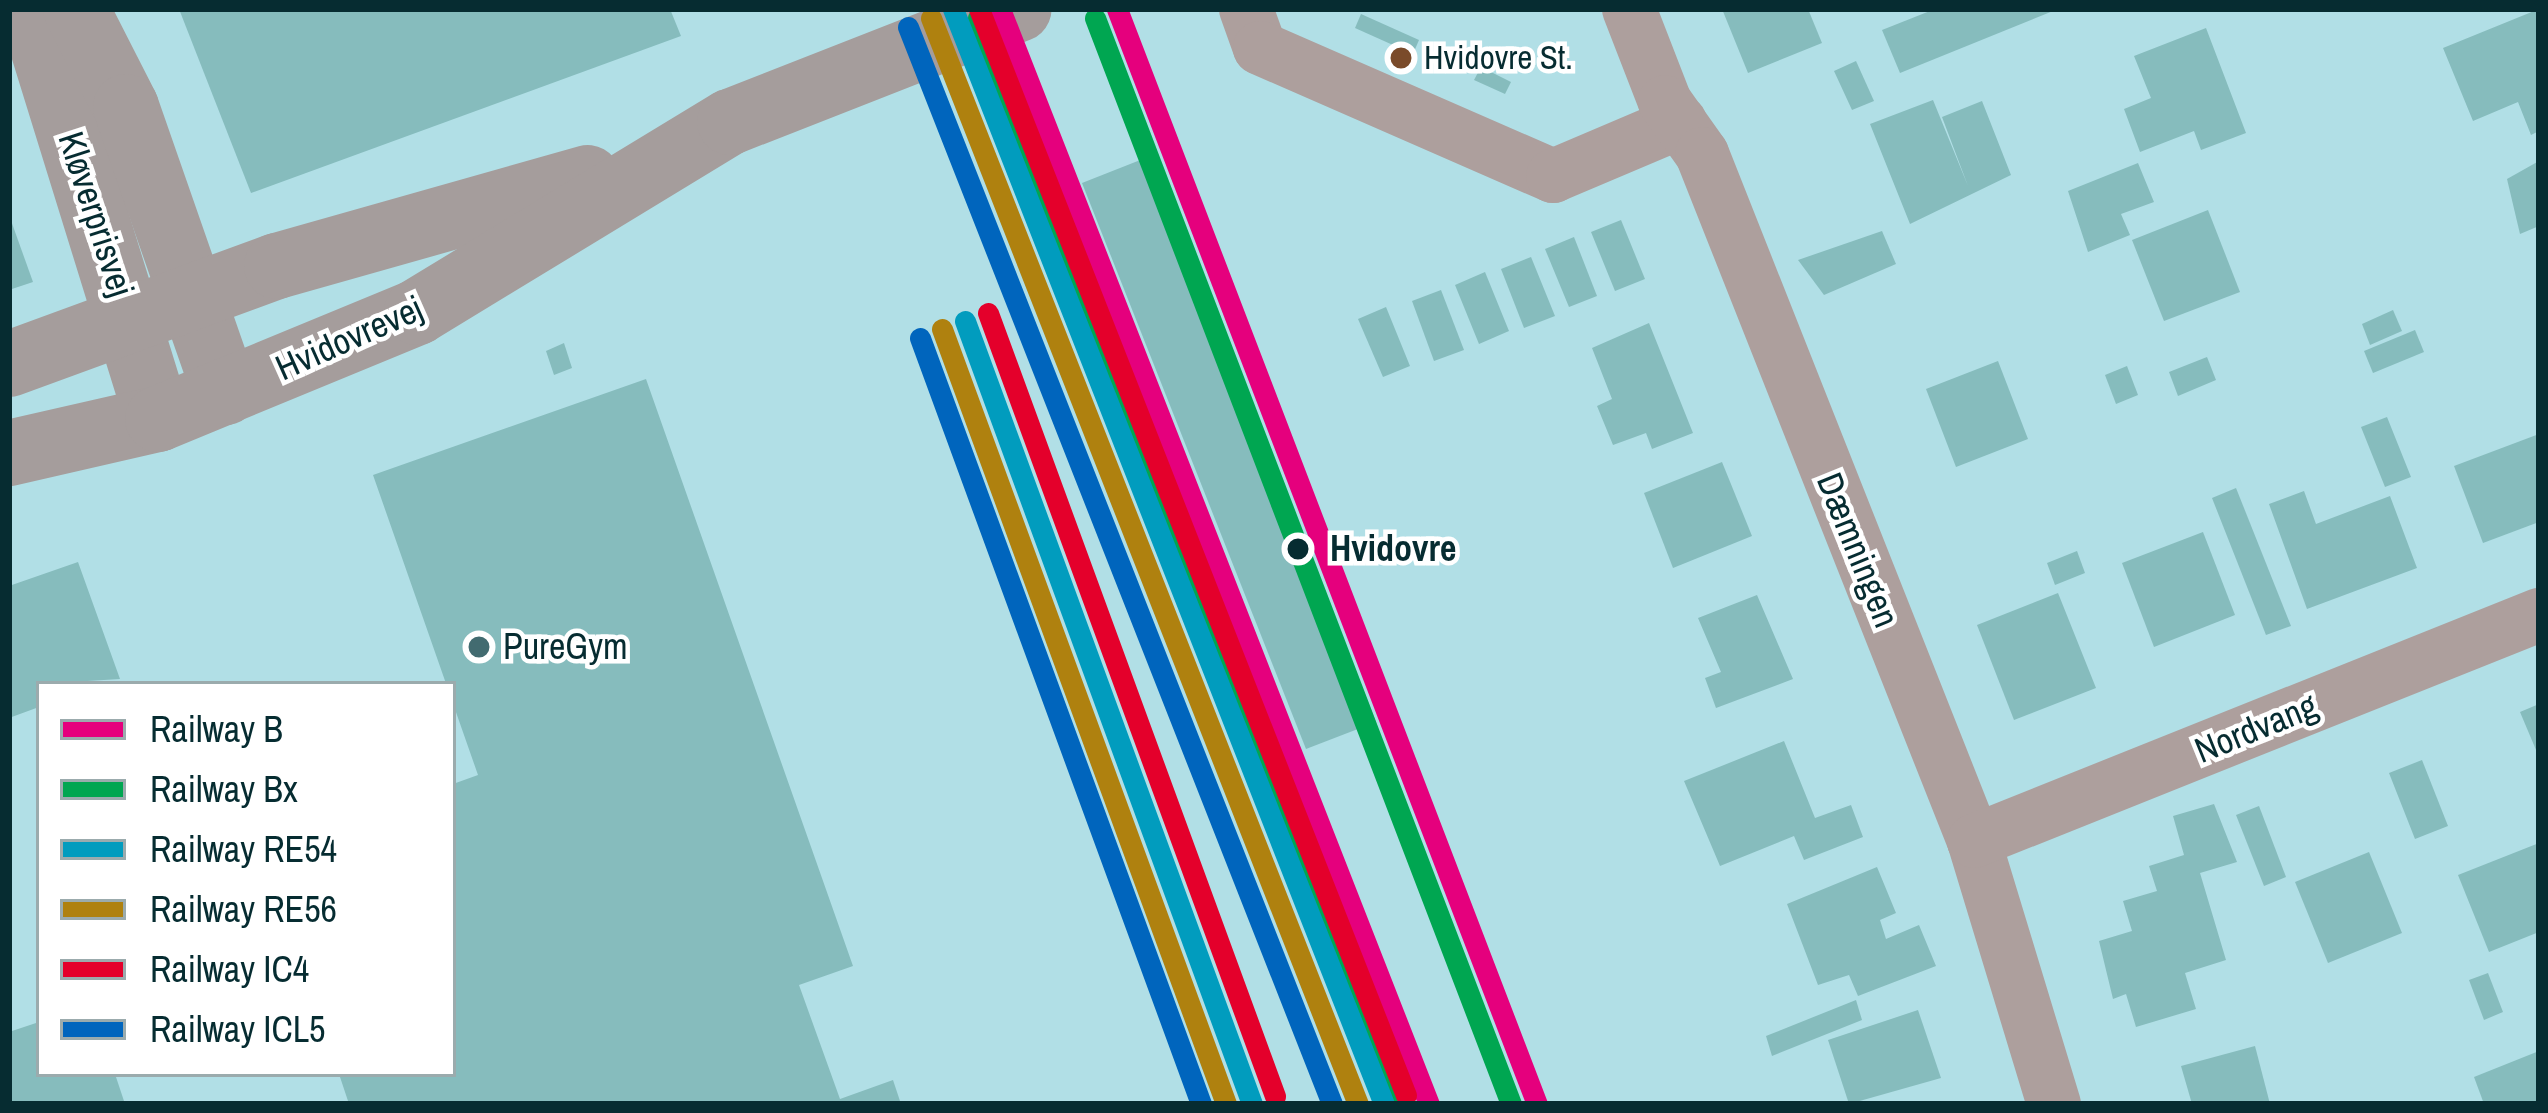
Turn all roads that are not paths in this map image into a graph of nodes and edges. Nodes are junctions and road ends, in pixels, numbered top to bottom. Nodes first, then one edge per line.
1 (31, 9) edge
2 (76, 9) edge
3 (1019, 9) edge
4 (1246, 9) edge
5 (1630, 9) edge
6 (1680, 122) junction
7 (661, 158) junction
8 (192, 295) junction
9 (129, 318) junction
10 (9, 364) edge
11 (224, 392) junction
12 (158, 419) junction
13 (9, 453) edge
14 (2539, 615) edge
15 (1974, 841) junction
16 (2054, 1104) edge

1 - 9 street, Kløverprisvej
2 - 8 street, Kløverprisvej
3 - 7 street, Hvidovrevej
4 - 6 street
5 - 6 street, Dæmningen
6 - 15 street, Dæmningen
7 - 8 street, Hvidovrevej
7 - 11 street, Hvidovrevej
8 - 9 street, Hvidovrevej
8 - 11 street, Kløverprisvej
9 - 10 street, Hvidovrevej
9 - 12 street, Kløverprisvej
11 - 12 street, Hvidovrevej
12 - 13 street, Hvidovrevej
14 - 15 street, Nordvang
15 - 16 street, Dæmningen

